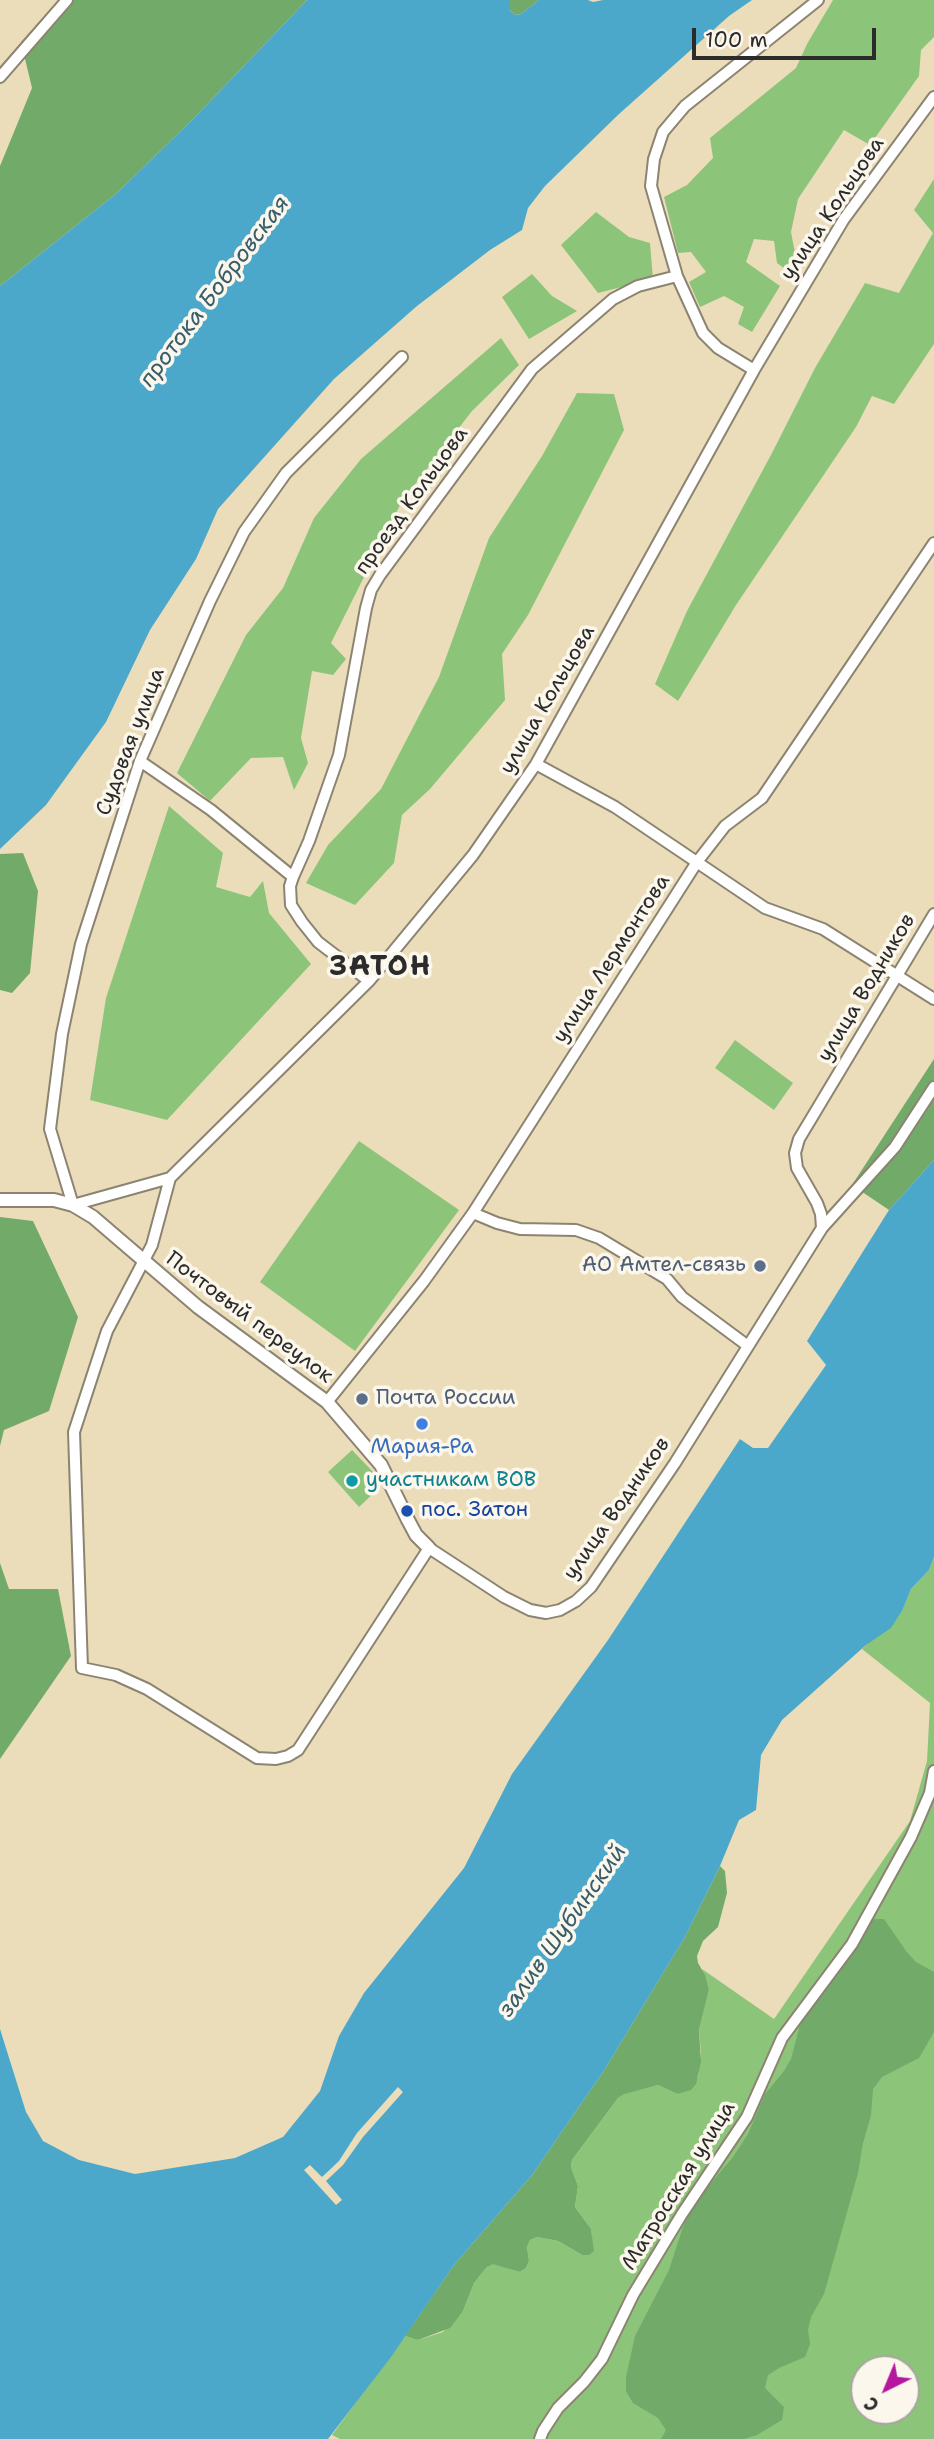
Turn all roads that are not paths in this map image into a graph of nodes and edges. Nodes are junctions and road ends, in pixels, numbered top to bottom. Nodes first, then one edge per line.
1 (66, 0) edge
2 (818, 0) edge
3 (0, 77) edge
4 (934, 97) edge
5 (677, 276) junction
6 (402, 357) dead end
7 (754, 370) junction
8 (934, 543) edge
9 (140, 761) junction
10 (536, 764) junction
11 (697, 862) junction
12 (293, 877) junction
13 (934, 914) edge
14 (897, 976) junction
15 (369, 981) junction
16 (934, 999) edge
17 (934, 1087) edge
18 (170, 1178) junction
19 (0, 1200) edge
20 (73, 1205) junction
21 (473, 1213) junction
22 (822, 1227) junction
23 (144, 1262) junction
24 (748, 1346) junction
25 (327, 1402) junction
26 (429, 1548) junction
27 (934, 1771) edge
28 (541, 2435) edge

1 - 3 street
2 - 5 street
4 - 7 street, улица Кольцова
5 - 7 street
5 - 12 street, проезд Кольцова
6 - 9 street, Судовая улица
7 - 10 street, улица Кольцова
8 - 11 street, улица Лермонтова
9 - 12 street
9 - 20 street, Судовая улица
10 - 11 street
10 - 15 street, улица Кольцова
11 - 14 street
11 - 21 street, улица Лермонтова
12 - 15 street, проезд Кольцова
13 - 14 street, улица Водников
14 - 16 street
14 - 22 street, улица Водников
15 - 18 street, улица Кольцова
17 - 22 street
18 - 20 street, улица Кольцова
18 - 23 street
19 - 20 street
20 - 23 street, Почтовый переулок
21 - 24 street
21 - 25 street, улица Лермонтова
22 - 24 street, улица Водников
23 - 25 street, Почтовый переулок
23 - 26 street
24 - 26 street, улица Водников
25 - 26 street, Почтовый переулок
27 - 28 street, Матросская улица

